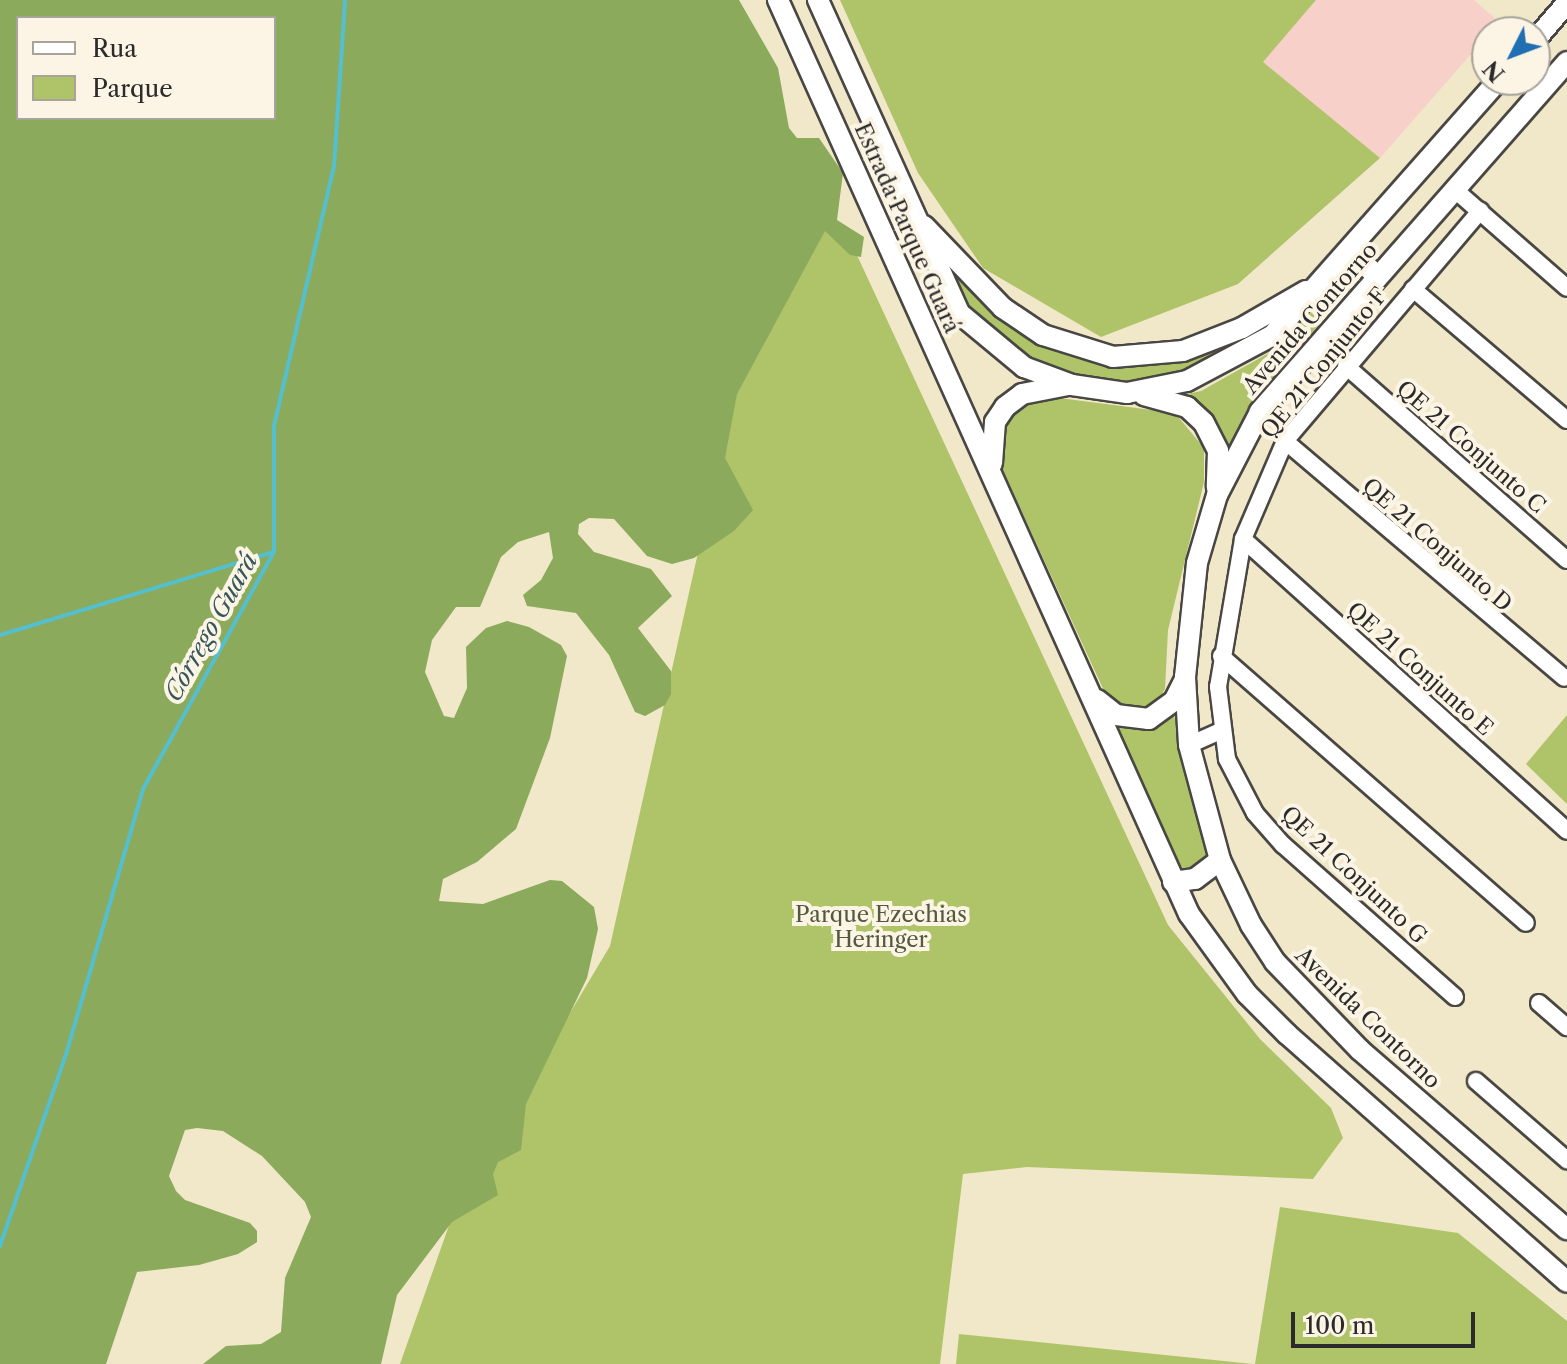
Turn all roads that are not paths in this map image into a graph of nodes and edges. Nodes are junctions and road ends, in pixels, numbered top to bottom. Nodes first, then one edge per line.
1 (778, 0) edge
2 (818, 0) edge
3 (1567, 3) edge
4 (1551, 22) edge
5 (1564, 67) edge
6 (1485, 96) edge
7 (1454, 189) junction
8 (1480, 211) junction
9 (916, 217) junction
10 (1358, 240) junction
11 (1378, 277) junction
12 (1322, 282) junction
13 (1567, 288) edge
14 (1413, 289) junction
15 (1346, 366) junction
16 (1072, 385) junction
17 (1127, 393) junction
18 (1567, 420) edge
19 (1285, 441) junction
20 (993, 475) junction
21 (1217, 495) junction
22 (1243, 539) junction
23 (1567, 560) edge
24 (1221, 656) junction
25 (1185, 677) junction
26 (1564, 678) dead end
27 (1094, 697) junction
28 (1221, 731) junction
29 (1189, 745) junction
30 (1567, 831) edge
31 (1220, 860) junction
32 (1173, 882) junction
33 (1526, 923) dead end
34 (1455, 997) dead end
35 (1539, 1003) dead end
36 (1567, 1027) edge
37 (1476, 1081) dead end
38 (1567, 1160) edge
39 (1567, 1229) edge
40 (1567, 1282) edge

1 - 20 main road, Estrada Parque Guará
2 - 9 main road, Estrada Parque Guará
3 - 4 main road
5 - 7 main road, Avenida Contorno
6 - 10 main road, Avenida Contorno
7 - 8 street
7 - 11 main road, Avenida Contorno
8 - 13 street
8 - 14 street, QE 21 Conjunto F
9 - 12 main road
9 - 16 main road, Estrada Parque Guará
10 - 11 main road
10 - 12 main road, Avenida Contorno
11 - 21 main road, Avenida Contorno
12 - 17 main road, Avenida Contorno
14 - 15 street, QE 21 Conjunto F
14 - 18 street
15 - 19 street, QE 21 Conjunto F
15 - 23 street, QE 21 Conjunto C
16 - 17 main road, Avenida Contorno
16 - 20 main road
17 - 21 main road
19 - 22 street, QE 21 Conjunto F
19 - 26 street, QE 21 Conjunto D
20 - 27 main road
21 - 25 main road, Avenida Contorno
22 - 24 street, QE 21 Conjunto F
22 - 30 street, QE 21 Conjunto E
24 - 28 street, QE 21 Conjunto F
24 - 33 street
25 - 27 main road
25 - 29 main road, Avenida Contorno
27 - 32 main road
28 - 29 street
28 - 34 street, QE 21 Conjunto G
29 - 31 main road, Avenida Contorno
31 - 32 main road
31 - 39 main road, Avenida Contorno
32 - 40 main road
35 - 36 street
37 - 38 street

